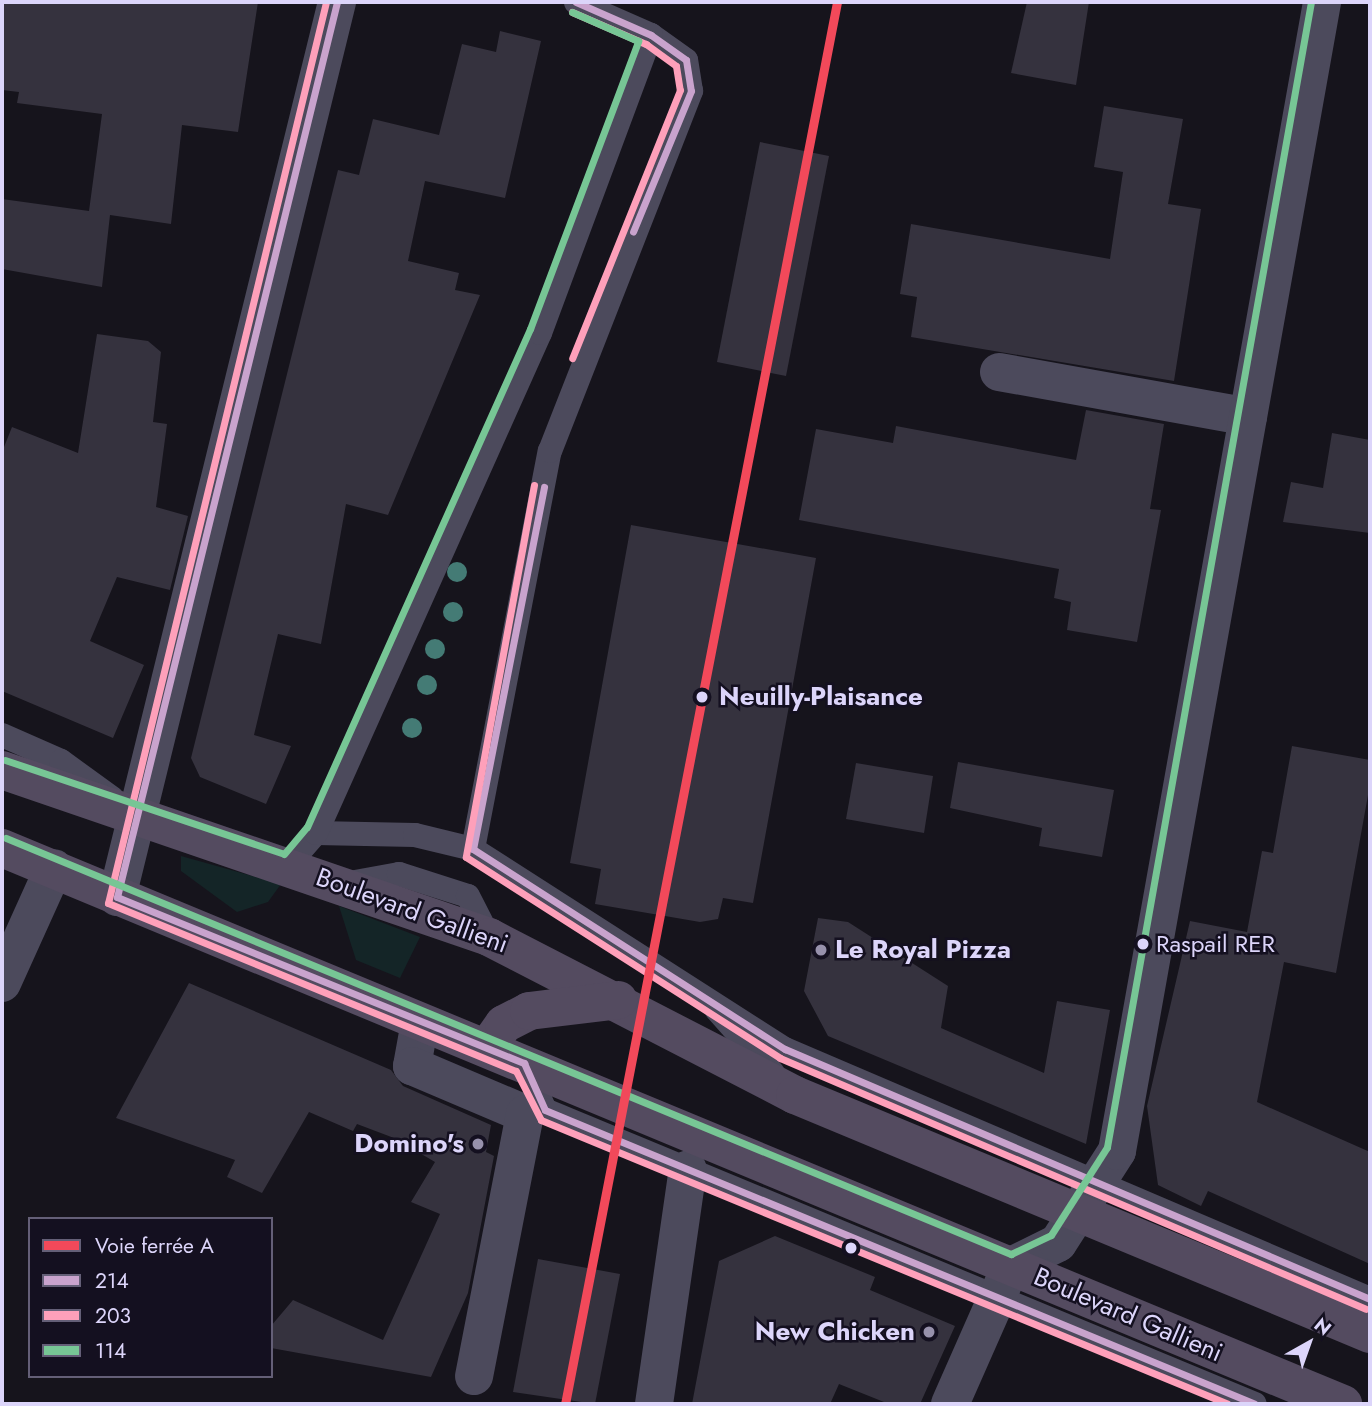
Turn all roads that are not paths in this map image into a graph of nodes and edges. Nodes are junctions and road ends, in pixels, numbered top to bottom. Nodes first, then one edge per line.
1 (337, 2) edge
2 (576, 2) edge
3 (1322, 2) edge
4 (651, 35) junction
5 (999, 372) dead end
6 (1248, 417) junction
7 (2, 735) edge
8 (2, 770) edge
9 (138, 817) junction
10 (316, 833) junction
11 (2, 848) edge
12 (472, 849) junction
13 (287, 866) junction
14 (54, 868) junction
15 (117, 897) junction
16 (2, 983) edge
17 (706, 994) junction
18 (618, 999) junction
19 (420, 1022) junction
20 (487, 1048) junction
21 (524, 1063) junction
22 (795, 1095) junction
23 (688, 1169) junction
24 (1101, 1182) junction
25 (1082, 1214) junction
26 (1004, 1281) junction
27 (1370, 1299) edge
28 (1370, 1334) edge
29 (474, 1376) dead end
30 (654, 1404) edge
31 (950, 1404) edge
32 (1255, 1404) edge
33 (1343, 1404) edge

1 - 9 street
2 - 4 lane
3 - 6 street
4 - 10 lane
4 - 12 lane
5 - 6 street
6 - 24 street
7 - 9 lane
8 - 9 main road, Boulevard Gallieni
9 - 13 main road, Boulevard Gallieni
9 - 15 street
10 - 12 lane
10 - 13 lane
11 - 14 main road, Boulevard Gallieni
12 - 17 lane
13 - 18 main road, Boulevard Gallieni
14 - 15 main road, Boulevard Gallieni
14 - 16 street
15 - 19 main road, Boulevard Gallieni
17 - 22 lane
17 - 24 lane
18 - 20 main road
18 - 22 main road, Boulevard Gallieni
19 - 20 main road, Boulevard Gallieni
19 - 29 street
20 - 21 main road, Boulevard Gallieni
21 - 23 lane
21 - 26 main road, Boulevard Gallieni
22 - 25 main road, Boulevard Gallieni
23 - 26 lane
23 - 30 street
24 - 25 street
24 - 27 lane
25 - 26 street
25 - 28 main road, Boulevard Gallieni
26 - 31 street
26 - 32 lane
26 - 33 main road, Boulevard Gallieni

